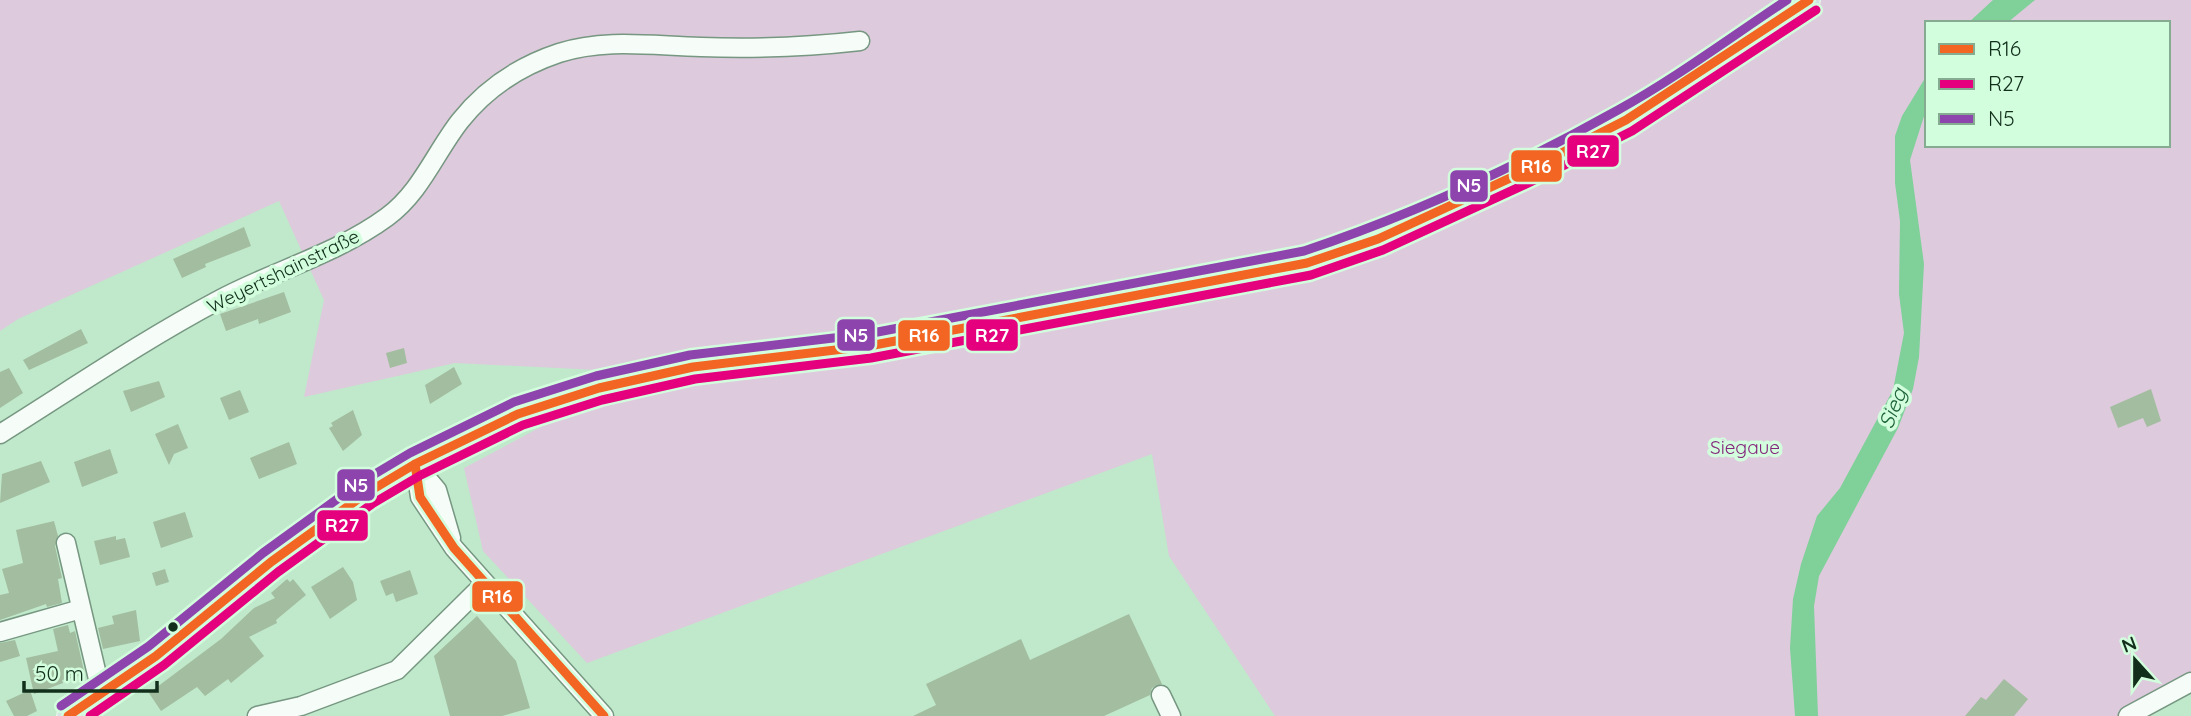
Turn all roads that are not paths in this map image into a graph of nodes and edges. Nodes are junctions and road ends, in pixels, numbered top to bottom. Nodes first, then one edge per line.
1 (1808, 0) edge
2 (860, 41) dead end
3 (0, 434) edge
4 (415, 464) junction
5 (66, 543) dead end
6 (485, 583) junction
7 (81, 609) junction
8 (0, 632) edge
9 (2191, 682) edge
10 (1161, 695) dead end
11 (102, 696) junction
12 (68, 716) edge
13 (257, 716) edge
14 (604, 716) edge
15 (1171, 716) edge
16 (2129, 716) edge

1 - 4 main road
2 - 3 street, Weyertshainstraße
4 - 6 street
4 - 11 main road
5 - 7 street
6 - 13 street
6 - 14 street
7 - 8 street
7 - 11 street
9 - 16 street
10 - 15 street
11 - 12 main road

